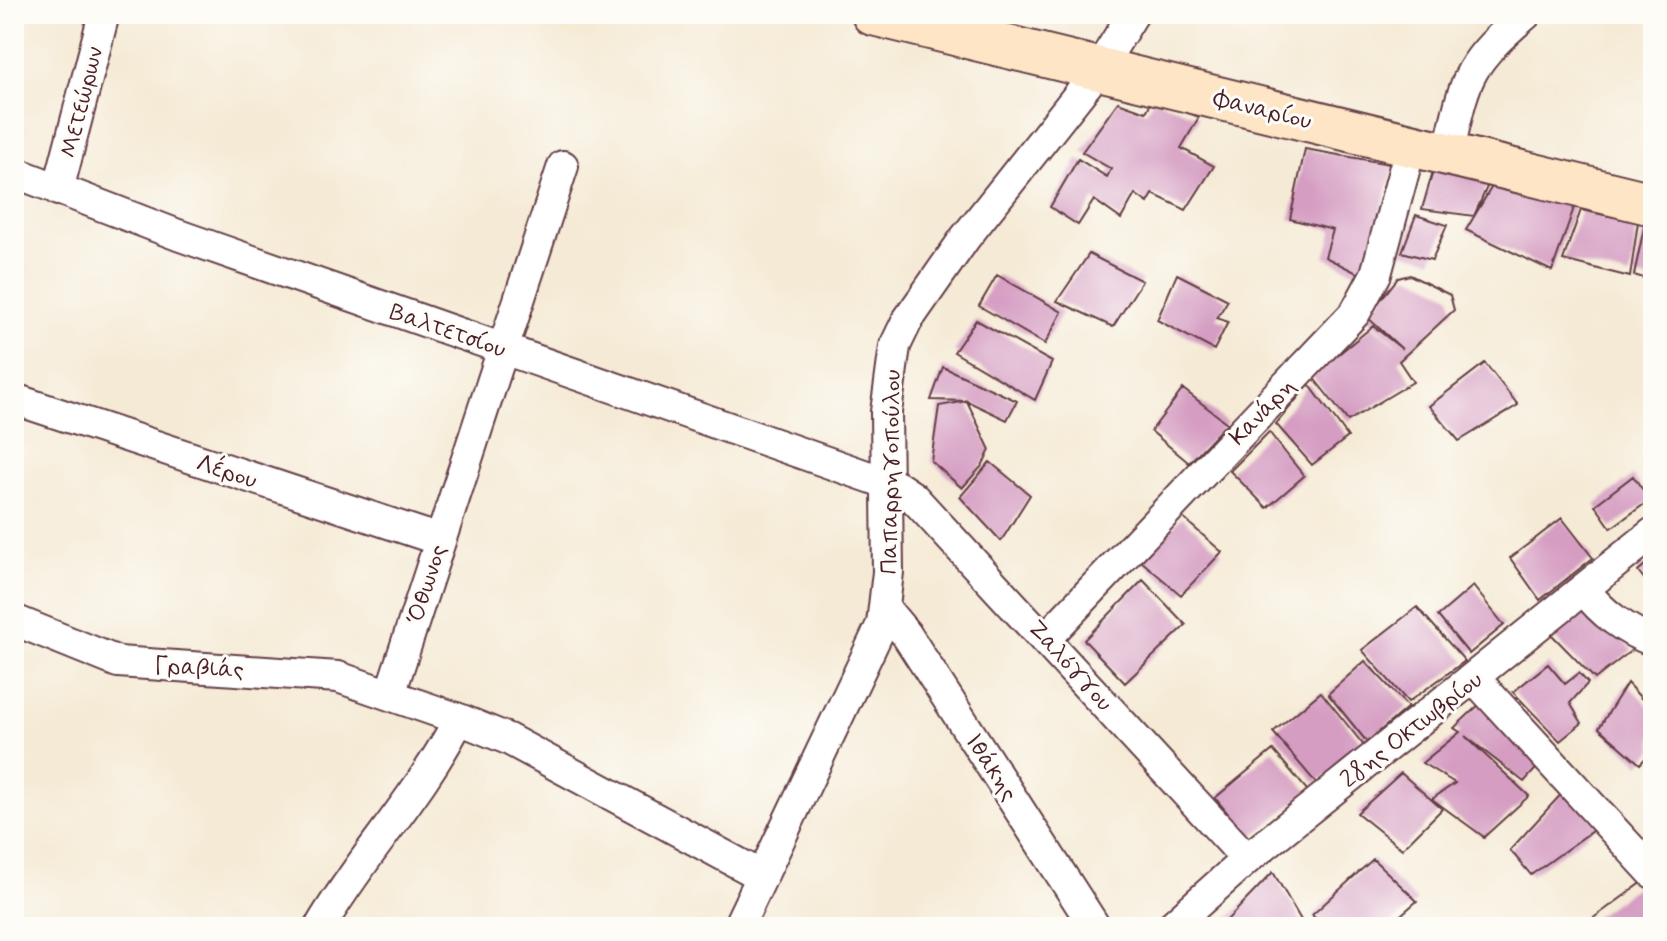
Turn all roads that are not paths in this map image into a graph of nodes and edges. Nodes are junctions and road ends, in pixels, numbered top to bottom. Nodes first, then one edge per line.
1 (104, 14) edge
2 (873, 14) edge
3 (1133, 14) edge
4 (1526, 14) edge
5 (1099, 69) junction
6 (1430, 150) junction
7 (563, 166) dead end
8 (14, 172) edge
9 (58, 190) junction
10 (1653, 204) edge
11 (503, 349) junction
12 (14, 399) edge
13 (885, 481) junction
14 (1653, 533) edge
15 (440, 540) junction
16 (1585, 590) junction
17 (885, 609) junction
18 (14, 620) edge
19 (1046, 638) junction
20 (1653, 641) edge
21 (1475, 679) junction
22 (390, 694) junction
23 (459, 719) junction
24 (1247, 859) junction
25 (1653, 873) edge
26 (762, 876) junction
27 (320, 927) edge
28 (738, 927) edge
29 (1095, 927) edge
30 (1171, 927) edge

1 - 9 street, Μετεώρων
2 - 5 main road, Φαναρίου
3 - 5 street, Παπαρρηγοπούλου
4 - 6 street, Κανάρη
5 - 6 main road, Φαναρίου
5 - 13 street, Παπαρρηγοπούλου
6 - 10 main road, Φαναρίου
6 - 19 street, Κανάρη
7 - 11 street, Όθωνος
8 - 9 street, Βαλτετσίου
9 - 11 street, Βαλτετσίου
11 - 13 street, Βαλτετσίου
11 - 15 street, Όθωνος
12 - 15 street, Λέρου
13 - 17 street, Παπαρρηγοπούλου
13 - 19 street, Ζαλόγγου
14 - 16 street, 28ης Οκτωβρίου
15 - 22 street, Όθωνος
16 - 20 street
16 - 21 street, 28ης Οκτωβρίου
17 - 26 street, Παπαρρηγοπούλου
17 - 29 street, Ιθάκης
18 - 22 street, Γραβιάς
19 - 24 street, Ζαλόγγου
21 - 24 street, 28ης Οκτωβρίου
21 - 25 street
22 - 23 street
23 - 26 street
23 - 27 street
24 - 30 street, 28ης Οκτωβρίου
26 - 28 street, Παπαρρηγοπούλου

